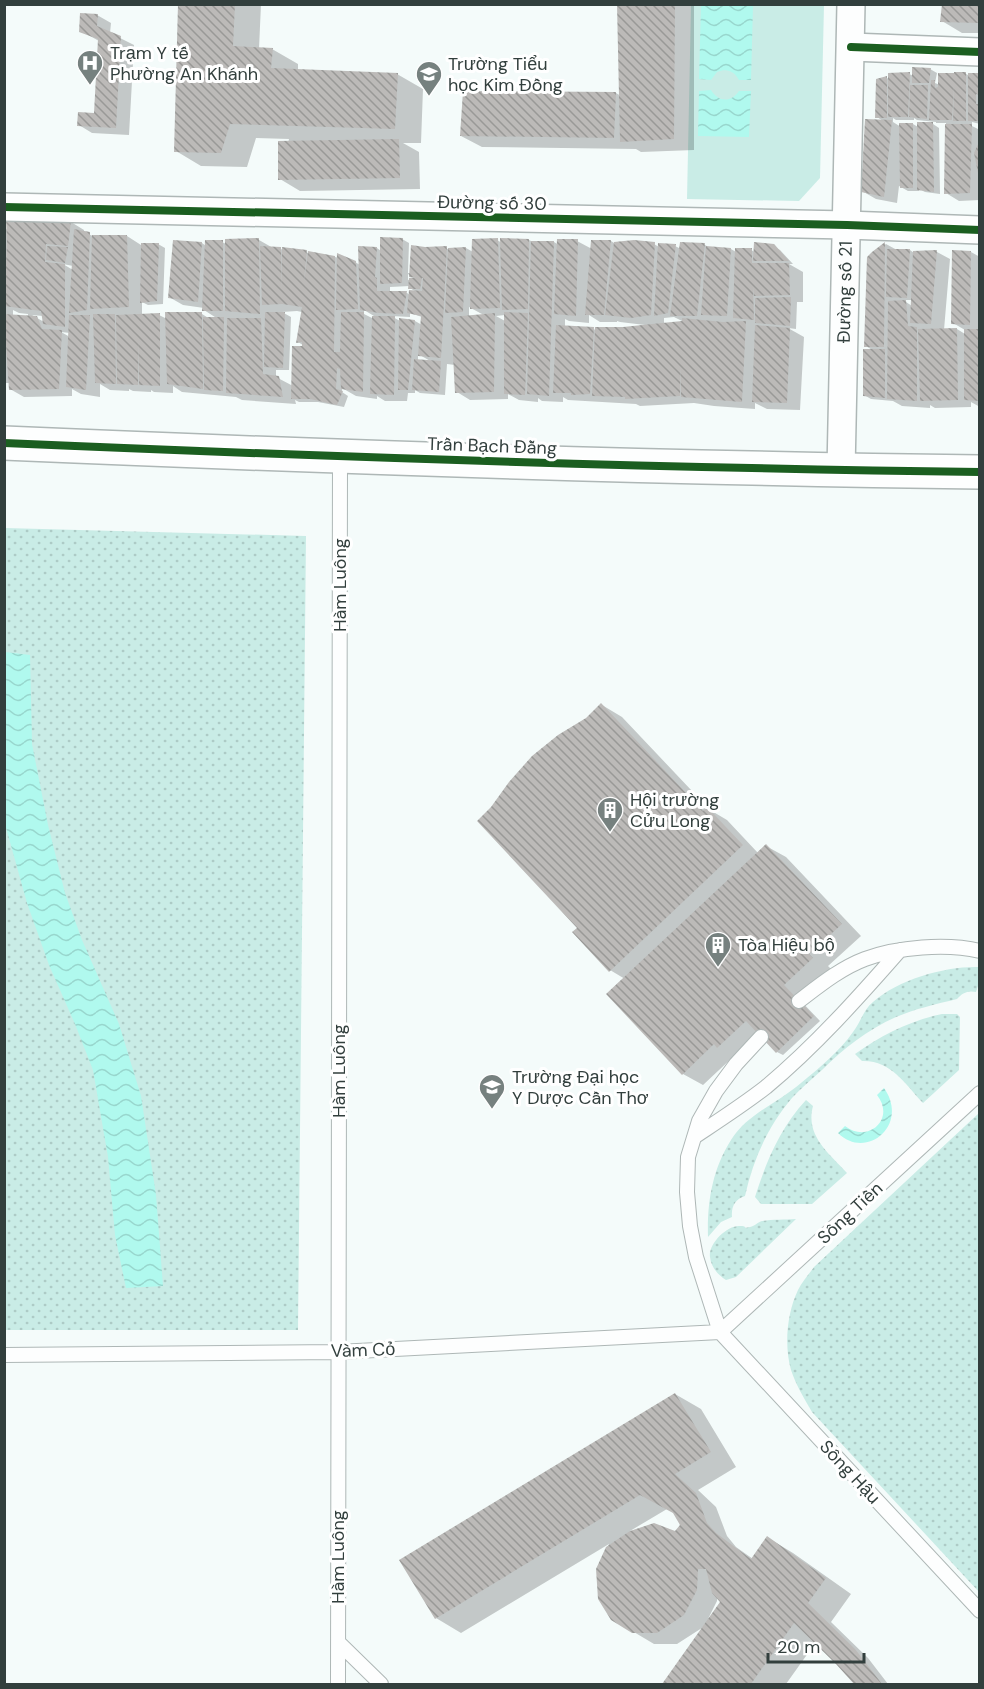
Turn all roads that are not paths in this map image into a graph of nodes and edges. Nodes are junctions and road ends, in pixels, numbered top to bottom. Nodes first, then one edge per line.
1 (851, 4) edge
2 (851, 47) junction
3 (980, 51) edge
4 (4, 207) edge
5 (847, 225) junction
6 (980, 230) edge
7 (4, 443) edge
8 (340, 457) junction
9 (841, 470) junction
10 (980, 472) edge
11 (900, 950) junction
12 (980, 951) edge
13 (799, 1000) dead end
14 (761, 1037) dead end
15 (980, 1093) edge
16 (694, 1137) junction
17 (720, 1332) junction
18 (338, 1352) junction
19 (4, 1355) edge
20 (980, 1611) edge
21 (338, 1642) junction
22 (338, 1684) edge
23 (381, 1684) edge

1 - 2 street, Đường số 21
2 - 3 street
2 - 5 street, Đường số 21
4 - 5 street, Đường số 30
5 - 6 street, Đường số 30
5 - 9 street, Đường số 21
7 - 8 street, Trần Bạch Đằng
8 - 9 street, Trần Bạch Đằng
8 - 18 lane, Hàm Luông
9 - 10 street, Trần Bạch Đằng
11 - 12 lane
11 - 13 lane
11 - 16 lane
14 - 16 lane
15 - 17 lane, Sông Tiền
16 - 17 lane
17 - 18 lane, Vàm Cỏ
17 - 20 lane, Sông Hậu
18 - 19 lane, Vàm Cỏ
18 - 21 lane, Hàm Luông
21 - 22 lane, Hàm Luông
21 - 23 lane

